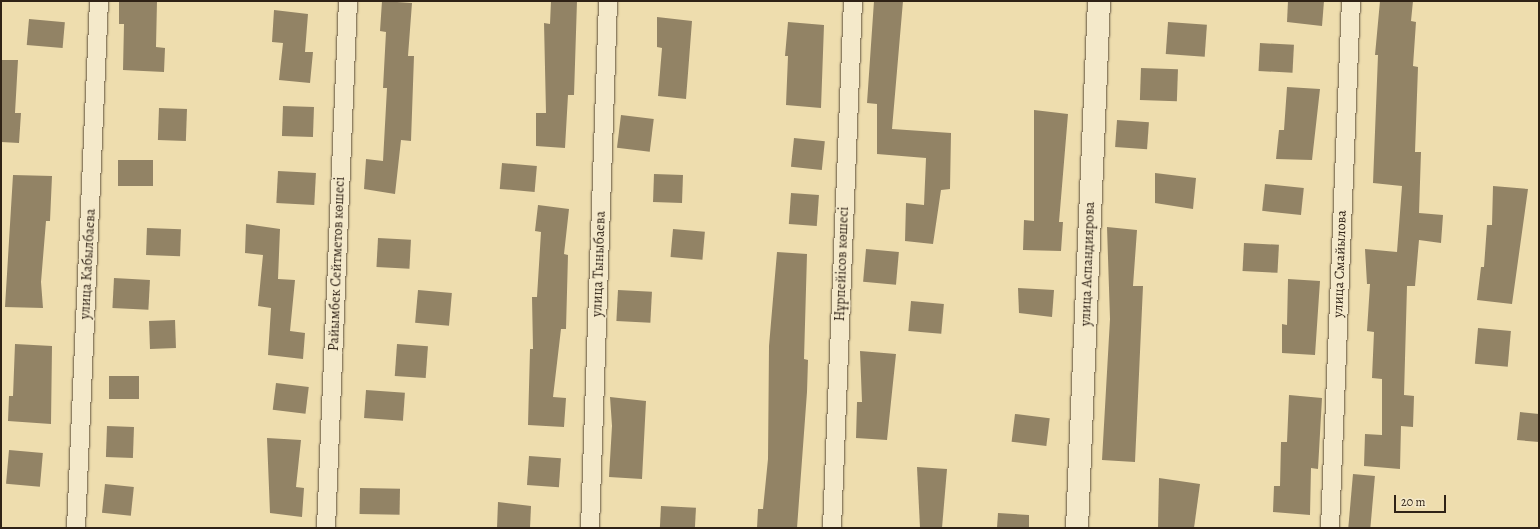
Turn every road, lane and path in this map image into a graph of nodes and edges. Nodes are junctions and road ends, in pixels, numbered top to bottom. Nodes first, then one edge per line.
1 (99, 1) edge
2 (348, 1) edge
3 (608, 1) edge
4 (853, 1) edge
5 (1099, 1) edge
6 (1351, 1) edge
7 (76, 528) edge
8 (326, 528) edge
9 (590, 528) edge
10 (832, 528) edge
11 (1077, 528) edge
12 (1330, 528) edge

1 - 7 street, улица Кабылбаева
2 - 8 street, Райымбек Сейтметов көшесі
3 - 9 street, улица Тыныбаева
4 - 10 street, Нұрпейісов көшесі
5 - 11 street, улица Аспандиярова
6 - 12 street, улица Смайылова

